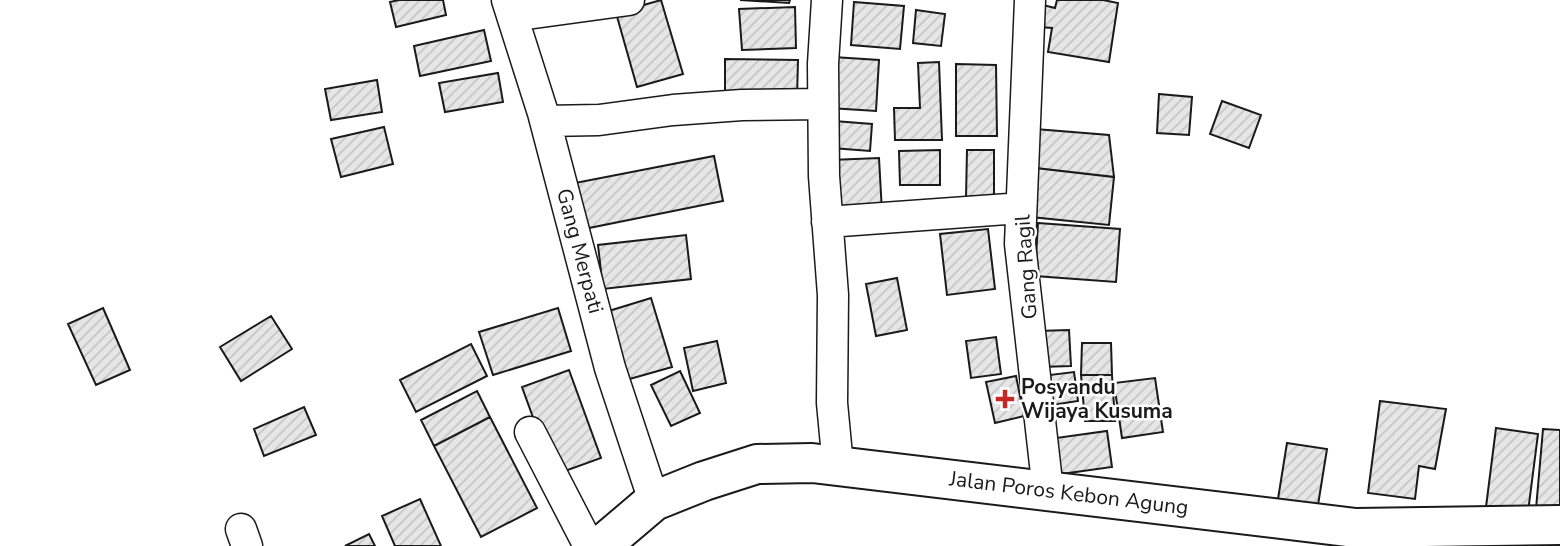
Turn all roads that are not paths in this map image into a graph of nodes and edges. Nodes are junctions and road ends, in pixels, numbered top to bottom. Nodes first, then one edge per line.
1 (629, 0) edge
2 (827, 0) edge
3 (1030, 0) edge
4 (510, 8) edge
5 (823, 104) junction
6 (545, 121) junction
7 (1021, 208) junction
8 (827, 222) junction
9 (530, 432) dead end
10 (838, 466) junction
11 (1048, 491) junction
12 (654, 501) junction
13 (1560, 525) edge
14 (1354, 537) edge
15 (589, 546) edge
16 (601, 546) edge

1 - 4 street
2 - 5 street
3 - 7 street, Gang Ragil
4 - 6 street, Gang Merpati
5 - 6 street
5 - 8 street
6 - 12 street, Gang Merpati
7 - 8 street
7 - 11 street, Gang Ragil
8 - 10 street
9 - 15 street
10 - 11 main road, Jalan Poros Kebon Agung
10 - 12 main road, Jalan Poros Kebon Agung
11 - 14 main road, Jalan Poros Kebon Agung
12 - 16 main road, Jalan Poros Kebon Agung
13 - 14 main road, Jalan Poros Kebon Agung

